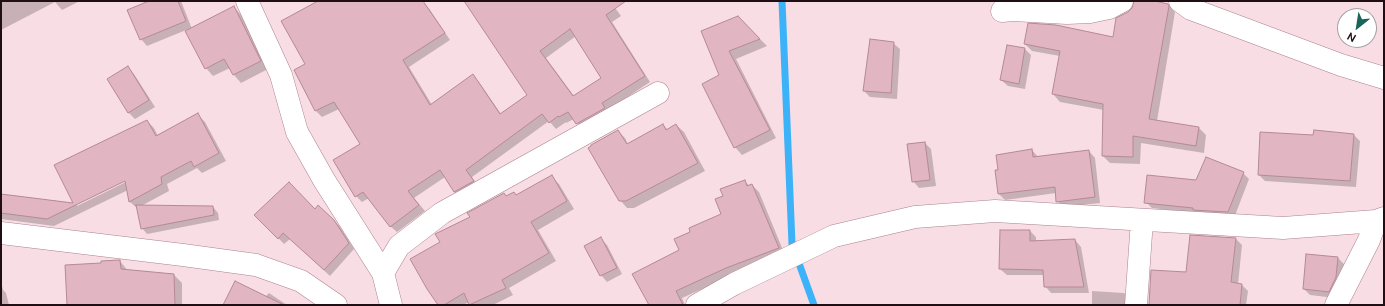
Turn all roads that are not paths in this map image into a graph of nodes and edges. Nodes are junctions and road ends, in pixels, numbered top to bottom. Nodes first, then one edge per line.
1 (247, 1) edge
2 (1122, 1) edge
3 (1180, 1) edge
4 (1002, 11) dead end
5 (1384, 78) edge
6 (658, 93) dead end
7 (1142, 220) junction
8 (1380, 220) edge
9 (1, 234) edge
10 (383, 273) junction
11 (336, 305) edge
12 (391, 305) edge
13 (697, 305) edge
14 (1136, 305) edge
15 (1336, 305) edge

1 - 10 street
2 - 4 street
3 - 5 street
6 - 10 street
7 - 8 street
7 - 13 street
7 - 14 street
8 - 15 street
9 - 11 street
10 - 12 street

